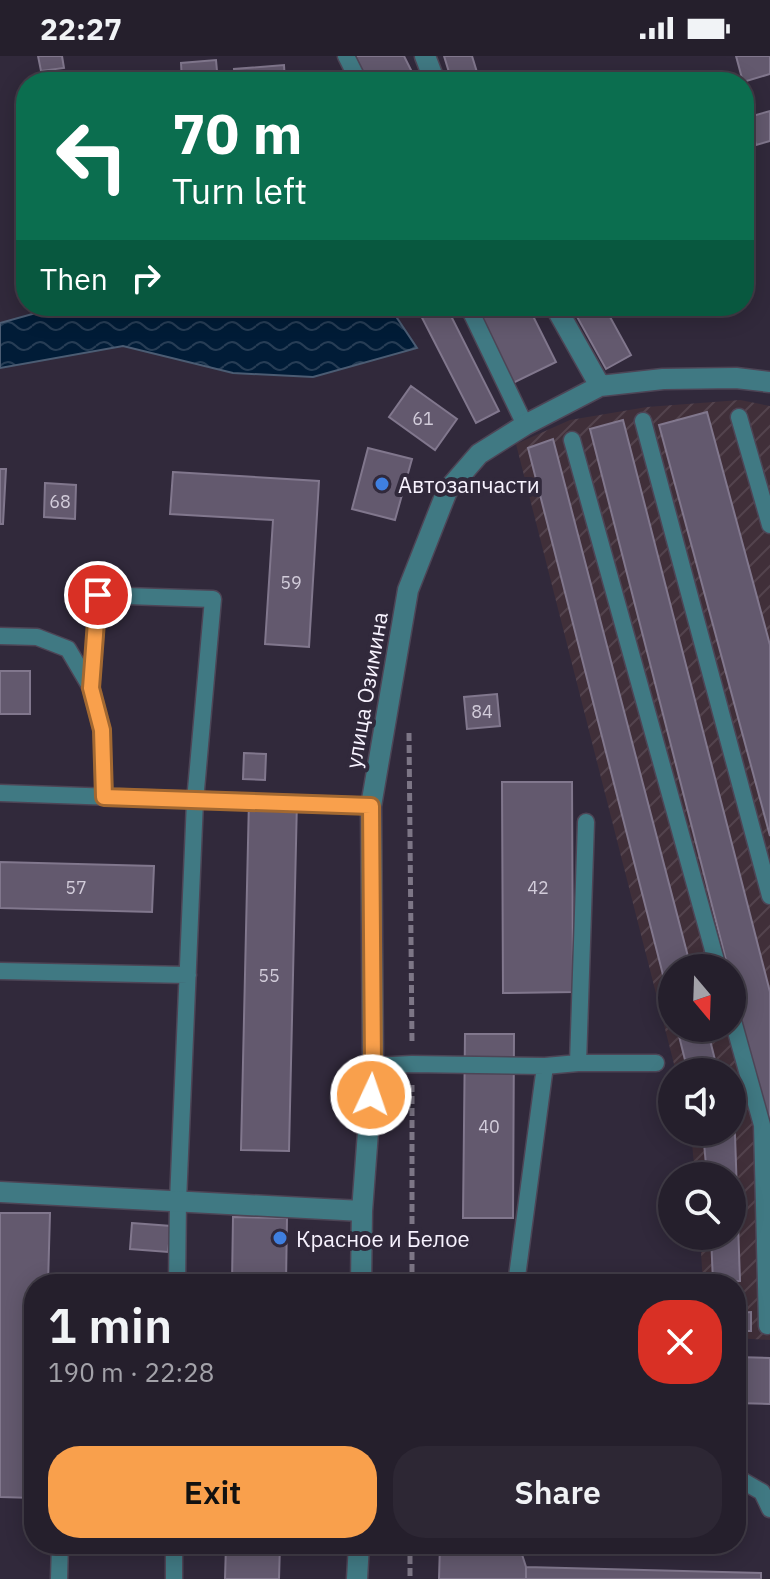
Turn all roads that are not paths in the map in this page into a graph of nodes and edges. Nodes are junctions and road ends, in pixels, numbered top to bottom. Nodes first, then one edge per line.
1 (473, 316) edge
2 (561, 316) edge
3 (770, 382) edge
4 (600, 386) junction
5 (739, 417) dead end
6 (643, 421) dead end
7 (525, 425) junction
8 (572, 440) dead end
9 (770, 525) edge
10 (0, 636) edge
11 (91, 688) junction
12 (0, 793) edge
13 (104, 797) junction
14 (195, 801) junction
15 (371, 806) junction
16 (586, 822) dead end
17 (770, 896) edge
18 (714, 954) edge
19 (0, 971) edge
20 (188, 975) junction
21 (739, 1042) edge
22 (578, 1063) junction
23 (656, 1063) dead end
24 (373, 1066) junction
25 (545, 1066) junction
26 (767, 1146) edge
27 (0, 1192) edge
28 (178, 1201) junction
29 (362, 1211) junction
30 (177, 1274) edge
31 (361, 1274) edge
32 (517, 1274) edge
33 (767, 1326) dead end
34 (746, 1483) edge
35 (770, 1509) edge
36 (60, 1554) edge
37 (174, 1554) edge
38 (358, 1554) edge
39 (59, 1579) edge
40 (174, 1579) edge
41 (357, 1579) edge

1 - 7 lane
2 - 4 street
3 - 4 street, улица Озимина
4 - 7 street, улица Озимина
5 - 9 lane
6 - 17 lane
7 - 15 street, улица Озимина
8 - 18 lane
10 - 11 lane
11 - 13 lane
11 - 14 lane
12 - 13 lane
13 - 14 lane
14 - 15 lane
14 - 20 lane
15 - 24 street, улица Озимина
16 - 22 lane
19 - 20 lane
20 - 28 lane
21 - 26 lane
22 - 23 lane
22 - 25 lane
24 - 25 lane
24 - 29 street, улица Озимина
25 - 32 lane
26 - 33 lane
27 - 28 street
28 - 29 street
28 - 30 lane
29 - 31 street, улица Озимина
34 - 35 lane
36 - 39 lane
37 - 40 lane
38 - 41 street

